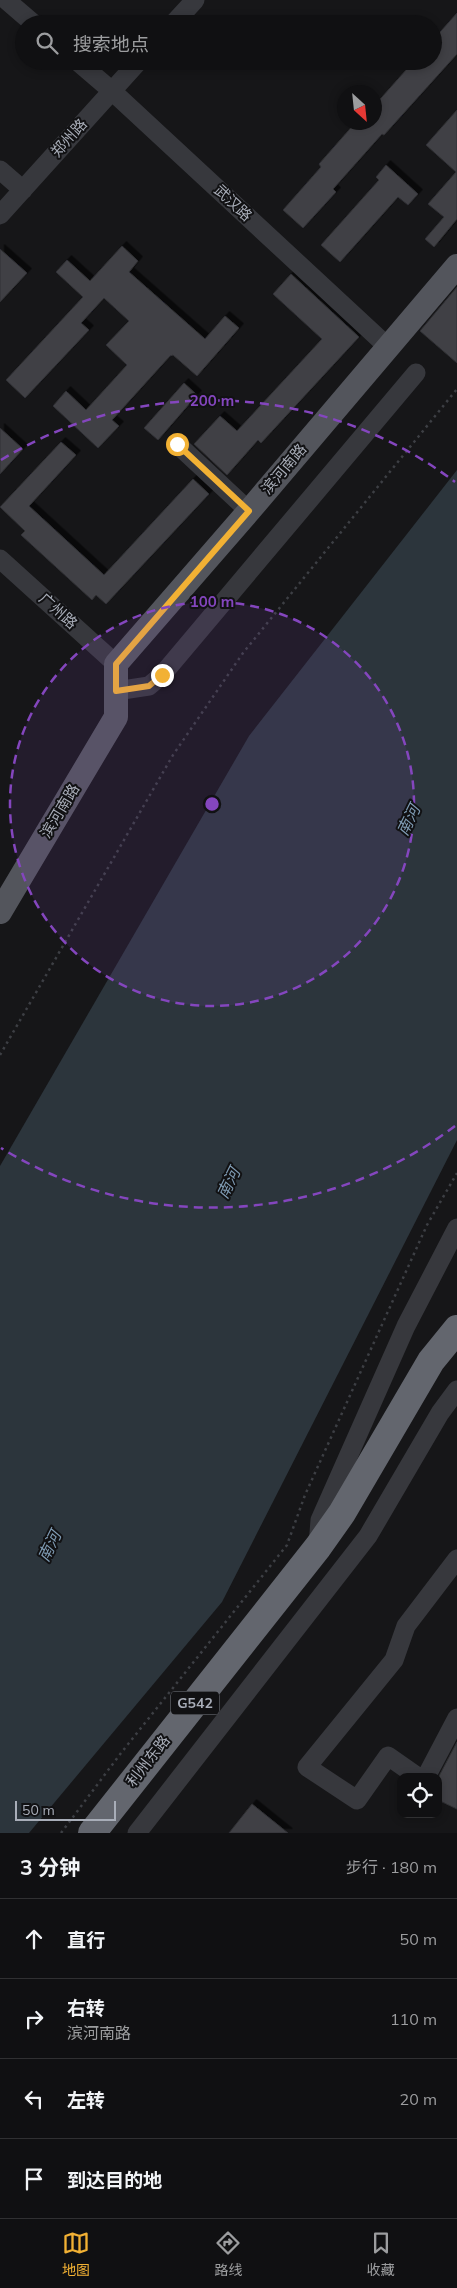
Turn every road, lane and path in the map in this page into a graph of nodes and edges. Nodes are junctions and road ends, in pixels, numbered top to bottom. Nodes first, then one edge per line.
1 (6, 0) edge
2 (195, 0) edge
3 (24, 15) edge
4 (181, 15) edge
5 (88, 70) edge
6 (131, 70) edge
7 (112, 91) junction
8 (0, 170) edge
9 (22, 190) junction
10 (0, 215) edge
11 (457, 266) edge
12 (388, 347) junction
13 (416, 373) dead end
14 (457, 389) edge
15 (177, 444) dead end
16 (249, 511) junction
17 (0, 559) edge
18 (116, 664) junction
19 (116, 691) junction
20 (0, 912) edge
21 (0, 1055) edge
22 (457, 1174) edge
23 (457, 1228) edge
24 (457, 1329) edge
25 (457, 1356) edge
26 (457, 1390) edge
27 (356, 1466) junction
28 (457, 1559) edge
29 (302, 1575) junction
30 (457, 1718) edge
31 (412, 1773) edge
32 (428, 1773) edge
33 (61, 1833) edge
34 (92, 1833) edge
35 (107, 1833) edge
36 (137, 1833) edge

1 - 3 street
2 - 4 street
5 - 7 street, 武汉路
6 - 7 street, 郑州路
7 - 9 street, 郑州路
7 - 12 street, 武汉路
8 - 9 street
9 - 10 street, 郑州路
11 - 12 main road, 滨河南路
12 - 16 main road, 滨河南路
13 - 19 street
14 - 21 path
15 - 16 street
16 - 18 main road, 滨河南路
17 - 18 street, 广州路
18 - 19 main road, 滨河南路
19 - 20 main road, 滨河南路
22 - 33 path
23 - 27 street
24 - 27 highway, G542
25 - 29 highway, G542
26 - 36 street
27 - 29 highway, G542
28 - 31 street
29 - 34 highway, 利州东路 / G542
29 - 35 highway, 利州东路 / G542
30 - 32 street

